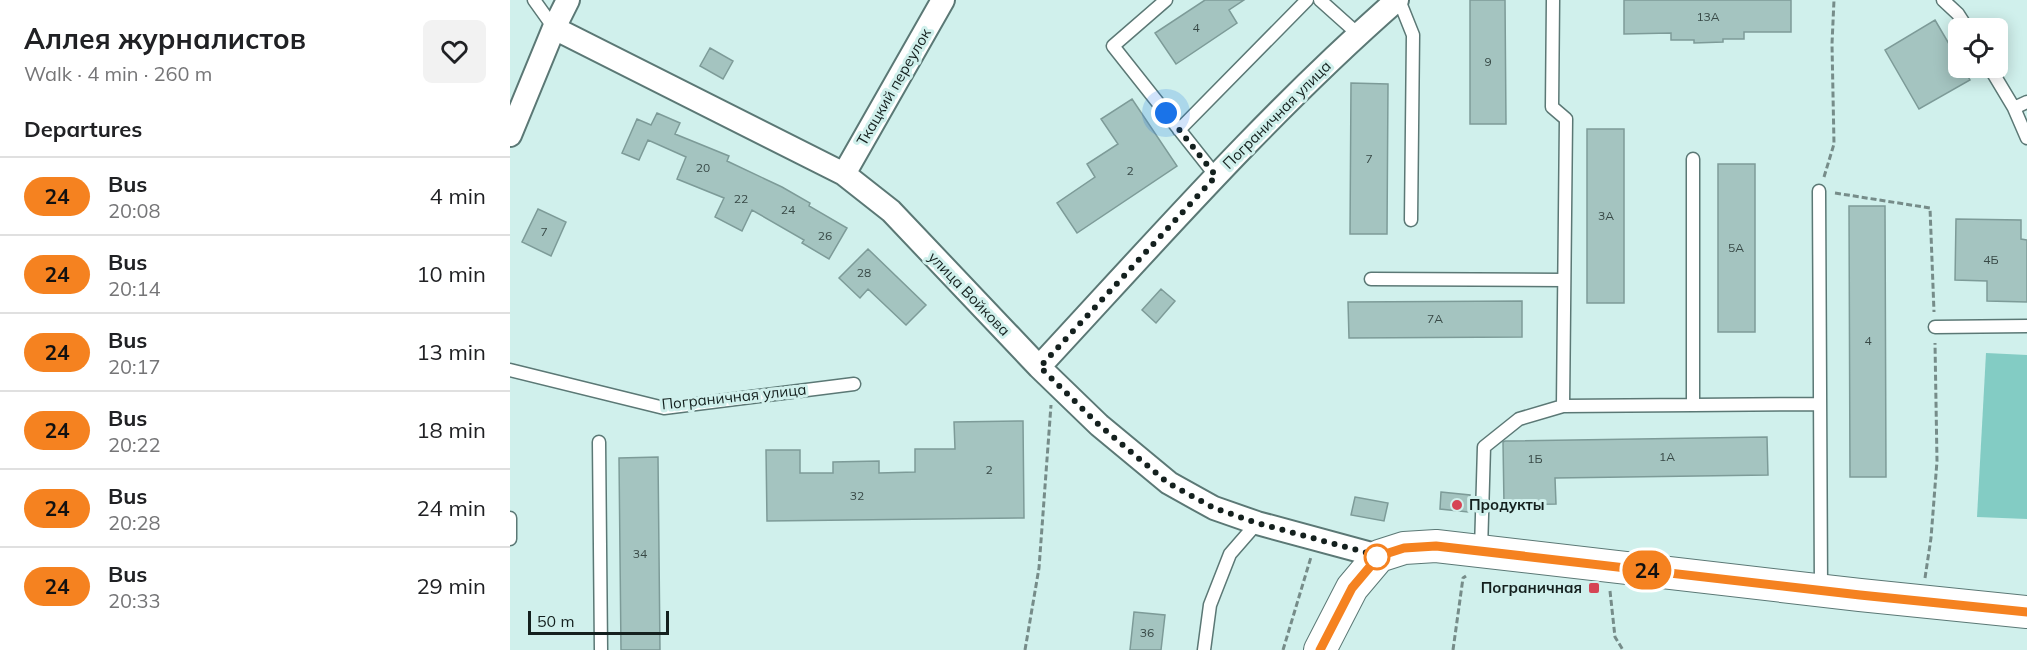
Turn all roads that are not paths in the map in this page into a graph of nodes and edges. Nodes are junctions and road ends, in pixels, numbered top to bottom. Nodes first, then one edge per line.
1 (534, 0) edge
2 (568, 0) edge
3 (943, 0) edge
4 (1166, 0) edge
5 (1307, 0) edge
6 (1320, 0) edge
7 (1398, 0) edge
8 (1553, 0) edge
9 (1943, 0) edge
10 (1961, 18) edge
11 (554, 28) junction
12 (1358, 34) junction
13 (1996, 78) edge
14 (2027, 102) edge
15 (2014, 108) junction
16 (1179, 130) junction
17 (510, 135) edge
18 (2027, 138) edge
19 (1693, 159) dead end
20 (844, 174) junction
21 (1216, 176) junction
22 (1819, 191) road end
23 (1411, 220) dead end
24 (1371, 279) dead end
25 (1564, 280) junction
26 (2027, 326) edge
27 (1935, 327) road end
28 (510, 370) edge
29 (1046, 373) junction
30 (854, 384) dead end
31 (1820, 404) junction
32 (1693, 405) junction
33 (1563, 406) junction
34 (599, 442) dead end
35 (510, 518) edge
36 (1257, 523) junction
37 (510, 539) edge
38 (1478, 551) junction
39 (1379, 556) junction
40 (1821, 590) junction
41 (2027, 612) edge
42 (601, 650) edge
43 (1204, 650) edge
44 (1320, 650) edge

1 - 11 lane
2 - 11 street
3 - 20 street, Ткацкий переулок
4 - 16 lane
5 - 16 lane
6 - 12 lane
7 - 12 street, Пограничная улица
7 - 23 lane
8 - 25 lane
9 - 10 lane
11 - 17 street
11 - 20 street, улица Войкова
12 - 21 street, Пограничная улица
13 - 15 lane
14 - 15 lane
15 - 18 lane
16 - 21 lane
19 - 32 lane
20 - 29 street, улица Войкова
21 - 29 street, Пограничная улица
22 - 31 lane
24 - 25 lane
25 - 33 lane
26 - 27 lane
28 - 30 lane, Пограничная улица
29 - 36 street, улица Войкова
31 - 32 lane
31 - 40 lane
32 - 33 lane
33 - 38 lane
34 - 42 lane
35 - 37 lane
36 - 39 street, улица Войкова
36 - 43 lane
38 - 39 main road
38 - 40 main road
39 - 44 main road
40 - 41 main road

